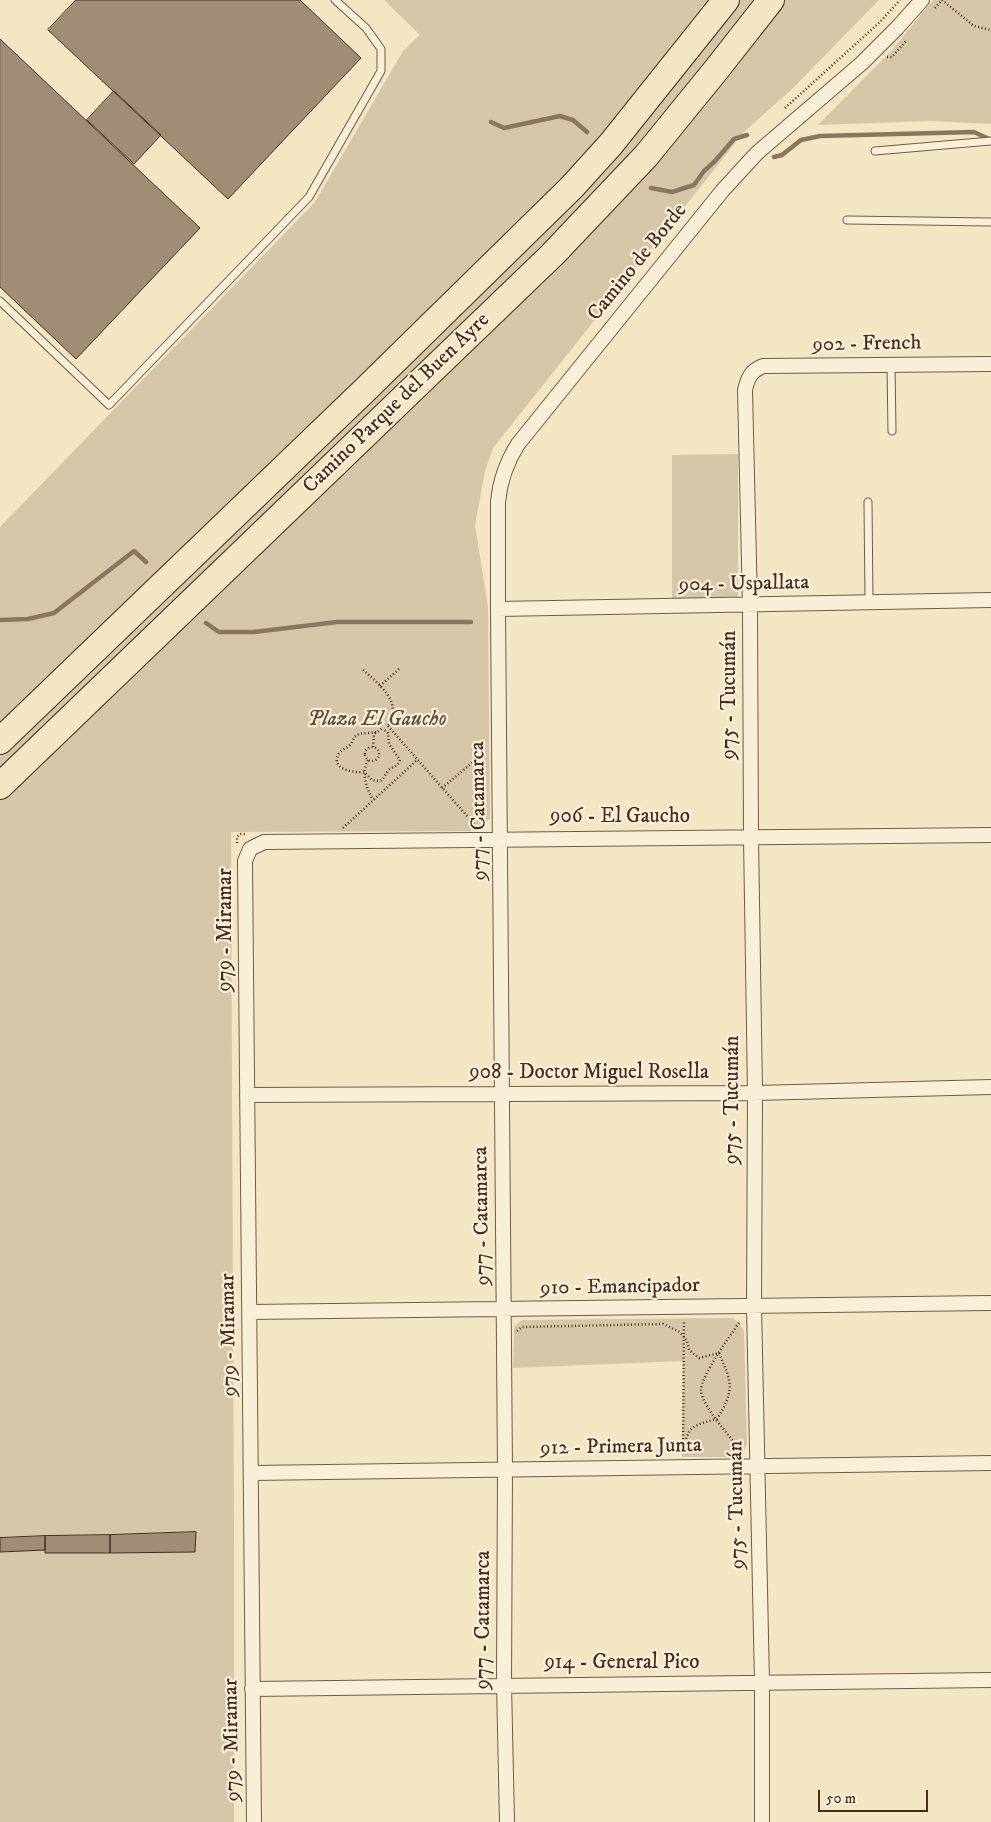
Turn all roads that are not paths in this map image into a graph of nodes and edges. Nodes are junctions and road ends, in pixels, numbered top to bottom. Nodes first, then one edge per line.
1 (335, 0) edge
2 (726, 0) edge
3 (771, 0) edge
4 (922, 0) edge
5 (991, 141) edge
6 (875, 151) dead end
7 (847, 220) dead end
8 (991, 222) edge
9 (0, 301) edge
10 (991, 364) edge
11 (891, 365) junction
12 (748, 378) joint
13 (892, 431) dead end
14 (868, 502) dead end
15 (991, 600) edge
16 (868, 602) junction
17 (750, 605) junction
18 (498, 609) junction
19 (0, 741) edge
20 (0, 786) edge
21 (991, 835) edge
22 (751, 837) junction
23 (501, 839) junction
24 (250, 849) joint
25 (991, 1087) edge
26 (755, 1092) junction
27 (502, 1094) junction
28 (247, 1095) junction
29 (991, 1303) edge
30 (754, 1306) junction
31 (504, 1310) junction
32 (250, 1312) junction
33 (991, 1463) edge
34 (756, 1465) junction
35 (505, 1470) junction
36 (252, 1473) junction
37 (991, 1680) edge
38 (504, 1684) junction
39 (762, 1684) junction
40 (252, 1689) junction
41 (254, 1822) edge
42 (507, 1822) edge
43 (762, 1822) edge

1 - 9 lane
2 - 19 highway, Camino Parque del Buen Ayre
3 - 20 highway, Camino Parque del Buen Ayre
4 - 18 street, Camino de Borde
5 - 6 lane
7 - 8 lane
10 - 11 street, 902 - French
11 - 12 street, 902 - French
11 - 13 lane
12 - 17 street, 975 - Tucumán
14 - 16 lane
15 - 16 street, 904 - Uspallata
16 - 17 street, 904 - Uspallata
17 - 18 street, 904 - Uspallata
17 - 22 street, 975 - Tucumán
18 - 23 street, 977 - Catamarca
21 - 22 street, 906 - El Gaucho
22 - 23 street, 906 - El Gaucho
22 - 26 street, 975 - Tucumán
23 - 24 street, 906 - El Gaucho
23 - 27 street, 977 - Catamarca
24 - 28 street, 979 - Miramar
25 - 26 street, 908 - Doctor Miguel Rosella
26 - 27 street, 908 - Doctor Miguel Rosella
26 - 30 street, 975 - Tucumán
27 - 28 street, 908 - Doctor Miguel Rosella
27 - 31 street, 977 - Catamarca
28 - 32 street, 979 - Miramar
29 - 30 street, 910 - Emancipador
30 - 31 street, 910 - Emancipador
30 - 34 street, 975 - Tucumán
31 - 32 street, 910 - Emancipador
31 - 35 street, 977 - Catamarca
32 - 36 street, 979 - Miramar
33 - 34 street, 912 - Primera Junta
34 - 35 street, 912 - Primera Junta
34 - 39 street, 975 - Tucumán
35 - 36 street, 912 - Primera Junta
35 - 38 street, 977 - Catamarca
36 - 40 street, 979 - Miramar
37 - 39 street, 914 - General Pico
38 - 39 street, 914 - General Pico
38 - 40 street, 914 - General Pico
38 - 42 street, 977 - Catamarca
39 - 43 street, 975 - Tucumán
40 - 41 street, 979 - Miramar

